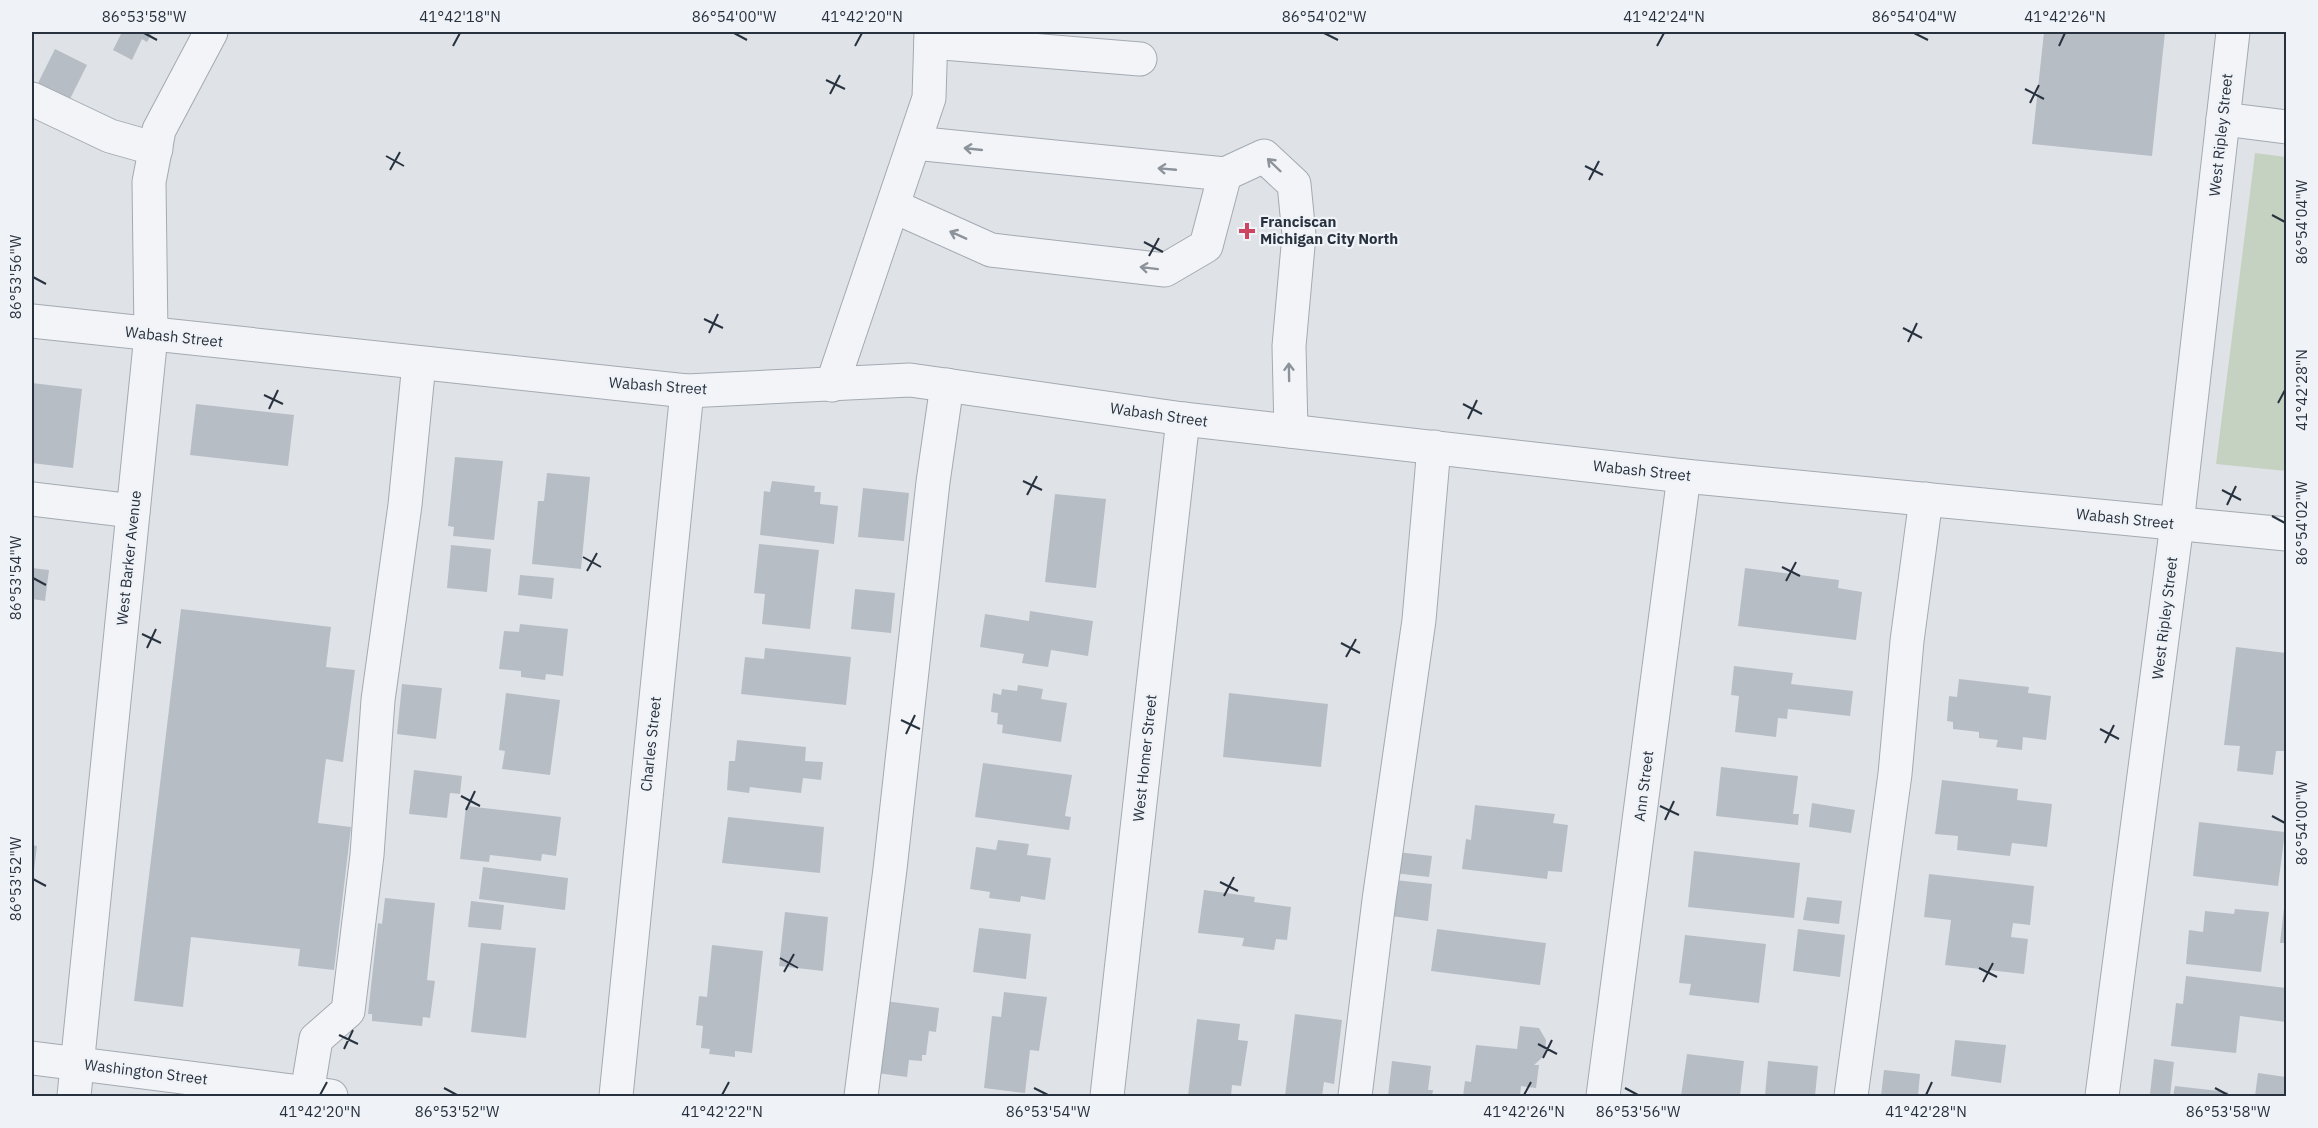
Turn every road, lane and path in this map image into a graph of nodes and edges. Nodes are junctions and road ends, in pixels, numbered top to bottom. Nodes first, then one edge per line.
1 (211, 32) edge
2 (2233, 32) edge
3 (931, 37) edge
4 (1140, 59) dead end
5 (32, 99) edge
6 (2223, 119) junction
7 (2286, 127) edge
8 (914, 143) junction
9 (156, 149) junction
10 (1225, 174) junction
11 (893, 206) junction
12 (32, 321) edge
13 (151, 335) junction
14 (419, 363) junction
15 (832, 385) junction
16 (947, 385) junction
17 (687, 391) junction
18 (1183, 419) junction
19 (1290, 431) junction
20 (1434, 447) junction
21 (1684, 476) junction
22 (32, 499) edge
23 (1926, 499) junction
24 (133, 511) junction
25 (2177, 524) junction
26 (2286, 534) edge
27 (32, 1058) edge
28 (77, 1064) junction
29 (319, 1095) edge
30 (74, 1096) edge
31 (616, 1096) edge
32 (861, 1096) edge
33 (1107, 1096) edge
34 (1355, 1096) edge
35 (1603, 1096) edge
36 (1851, 1096) edge
37 (2102, 1096) edge

1 - 9 street, West Barker Avenue
2 - 6 street, West Ripley Street
3 - 4 street
3 - 8 street
5 - 9 street
6 - 7 street
6 - 25 street, West Ripley Street
10 -> 8 street
8 - 11 street
9 - 13 street, West Barker Avenue
10 -> 11 street
19 -> 10 street
11 - 15 street
12 - 13 street, Wabash Street
13 - 14 street, Wabash Street
13 - 24 street, West Barker Avenue
14 - 17 street, Wabash Street
14 - 29 street
15 - 16 street, Wabash Street
15 - 17 street, Wabash Street
16 - 18 street, Wabash Street
16 - 32 street
17 - 31 street, Charles Street
18 - 19 street, Wabash Street
18 - 33 street, West Homer Street
19 - 20 street, Wabash Street
20 - 21 street, Wabash Street
20 - 34 street
21 - 23 street, Wabash Street
21 - 35 street, Ann Street
22 - 24 street
23 - 25 street, Wabash Street
23 - 36 street
24 - 28 street, West Barker Avenue
25 - 26 street, Wabash Street
25 - 37 street, West Ripley Street
27 - 28 street, Washington Street
28 - 29 street, Washington Street
28 - 30 street, West Barker Avenue

